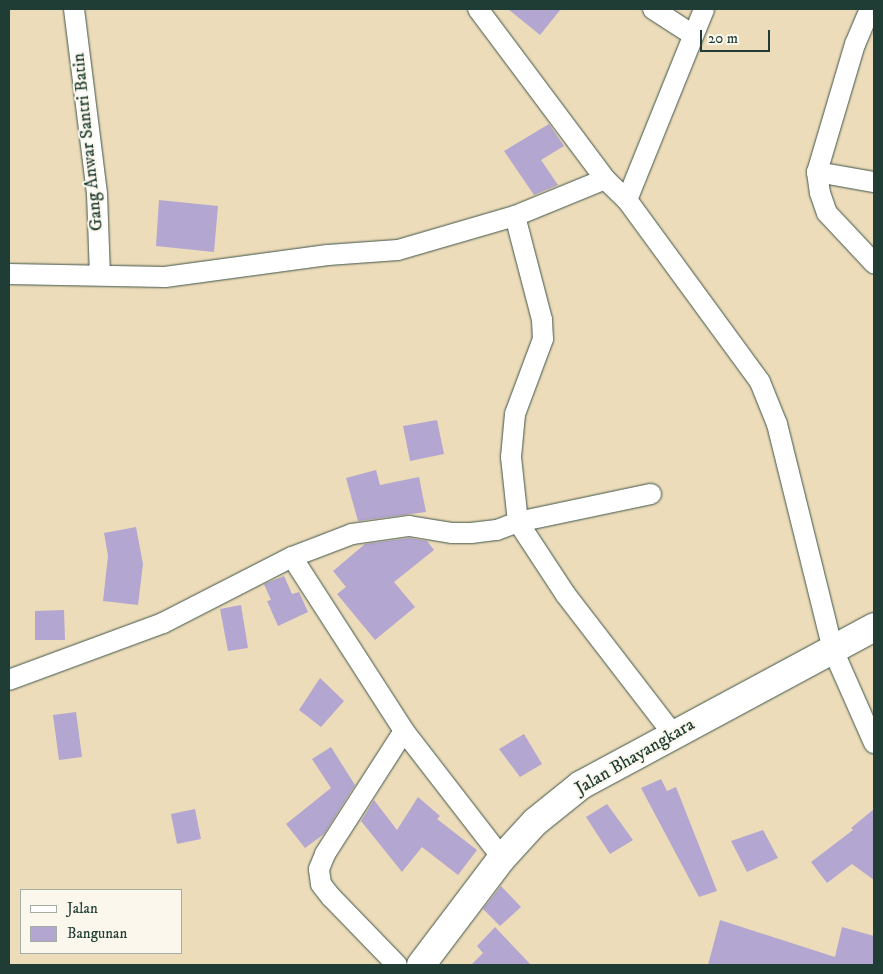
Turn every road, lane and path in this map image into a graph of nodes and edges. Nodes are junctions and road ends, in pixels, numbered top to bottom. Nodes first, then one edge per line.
1 (74, 9) edge
2 (478, 9) edge
3 (653, 9) edge
4 (704, 9) edge
5 (870, 9) edge
6 (693, 35) junction
7 (817, 172) junction
8 (605, 179) junction
9 (874, 182) edge
10 (627, 200) junction
11 (515, 216) junction
12 (874, 263) edge
13 (9, 274) edge
14 (100, 275) junction
15 (651, 494) dead end
16 (518, 522) junction
17 (292, 556) junction
18 (874, 626) edge
19 (833, 650) junction
20 (9, 680) edge
21 (404, 731) junction
22 (673, 734) junction
23 (874, 743) edge
24 (502, 858) junction
25 (397, 965) edge
26 (421, 965) edge

1 - 14 street, Gang Anwar Santri Batin
2 - 8 street
3 - 6 street
4 - 6 street
5 - 7 street
6 - 10 street
7 - 9 street
7 - 12 street
8 - 10 street
8 - 11 street
10 - 19 street
11 - 14 street
11 - 16 street
13 - 14 street
15 - 16 street
16 - 17 street
16 - 22 street
17 - 20 street
17 - 21 street
18 - 19 street, Jalan Bhayangkara
19 - 22 street, Jalan Bhayangkara
19 - 23 street
21 - 24 street
21 - 25 street
22 - 24 street, Jalan Bhayangkara
24 - 26 street, Jalan Bhayangkara

